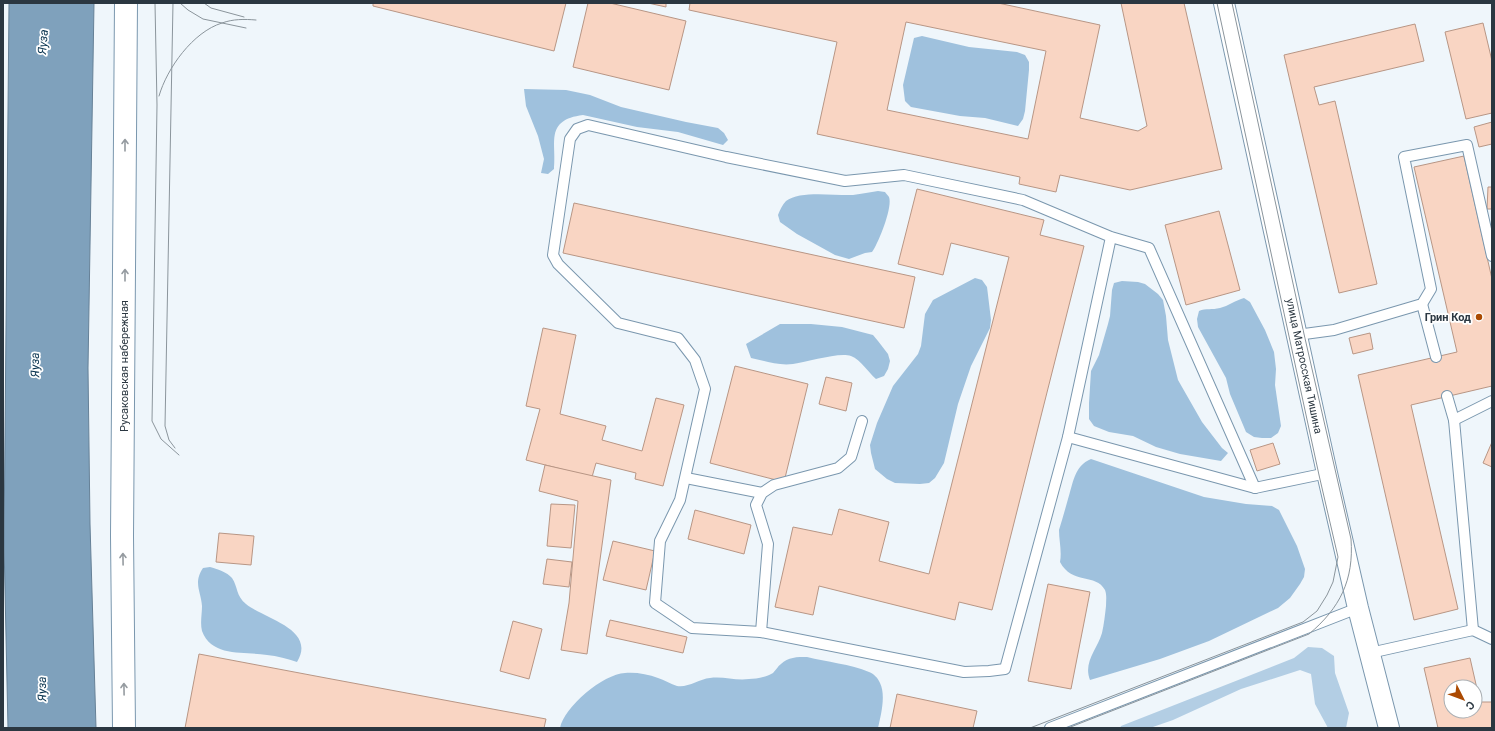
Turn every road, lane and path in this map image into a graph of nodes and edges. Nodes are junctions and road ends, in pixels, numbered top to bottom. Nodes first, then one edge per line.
1 (126, 3) edge
2 (1226, 4) edge
3 (1111, 237) junction
4 (1492, 256) edge
5 (1422, 304) junction
6 (1297, 335) junction
7 (1436, 357) dead end
8 (1447, 396) dead end
9 (1492, 401) edge
10 (1454, 420) junction
11 (862, 421) dead end
12 (1068, 437) junction
13 (1327, 473) junction
14 (686, 478) junction
15 (1255, 488) junction
16 (762, 493) junction
17 (1358, 608) junction
18 (1473, 630) junction
19 (761, 632) junction
20 (1492, 639) edge
21 (1370, 653) junction
22 (124, 728) edge
23 (1050, 728) edge
24 (1389, 728) edge

22 -> 1 main road, Русаковская набережная
2 - 6 street, улица Матросская Тишина
3 - 12 lane
3 - 14 lane
3 - 15 lane
4 - 5 lane
5 - 6 lane
5 - 7 lane
6 - 13 street, улица Матросская Тишина
8 - 10 lane
9 - 10 lane
10 - 18 lane
11 - 16 lane
12 - 15 lane
12 - 19 lane
13 - 15 lane
13 - 17 street, улица Матросская Тишина
14 - 16 lane
14 - 19 lane
16 - 19 lane
17 - 21 street, улица Матросская Тишина
17 - 23 lane
18 - 20 lane
18 - 21 lane
21 - 24 street, улица Матросская Тишина

